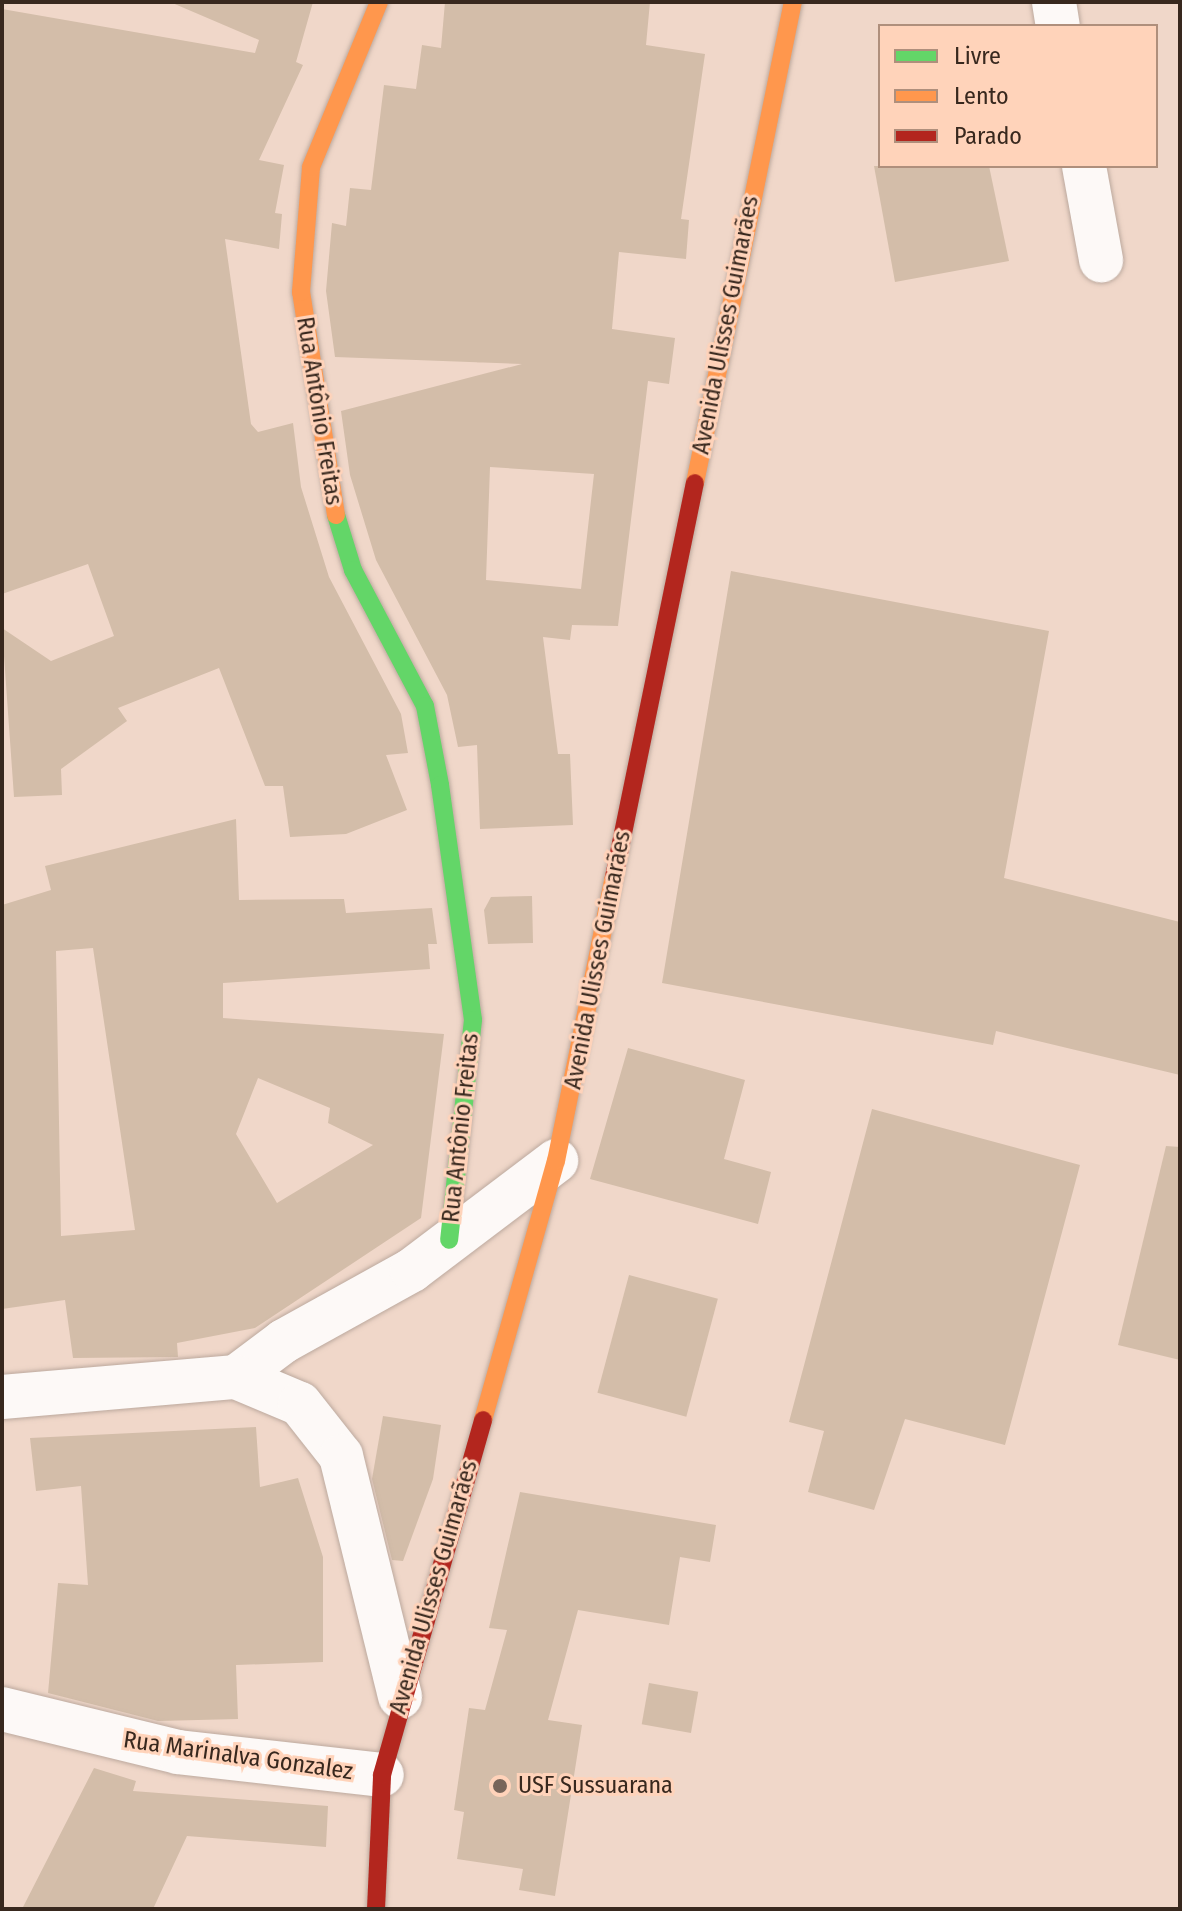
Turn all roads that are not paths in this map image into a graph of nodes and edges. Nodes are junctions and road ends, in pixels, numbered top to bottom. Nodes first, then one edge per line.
1 (379, 2) edge
2 (793, 2) edge
3 (1054, 2) edge
4 (1058, 24) edge
5 (1084, 168) edge
6 (1101, 260) dead end
7 (556, 1161) junction
8 (449, 1240) junction
9 (236, 1377) junction
10 (2, 1397) edge
11 (400, 1697) junction
12 (2, 1709) edge
13 (382, 1775) junction
14 (376, 1909) edge

1 - 8 main road, Rua Antônio Freitas
2 - 7 main road, Avenida Ulisses Guimarães
3 - 4 street
5 - 6 street
7 - 8 street
7 - 11 main road, Avenida Ulisses Guimarães
8 - 9 street
9 - 10 street
9 - 11 street
11 - 13 main road, Avenida Ulisses Guimarães
12 - 13 street, Rua Marinalva Gonzalez
13 - 14 main road, Avenida Ulisses Guimarães

